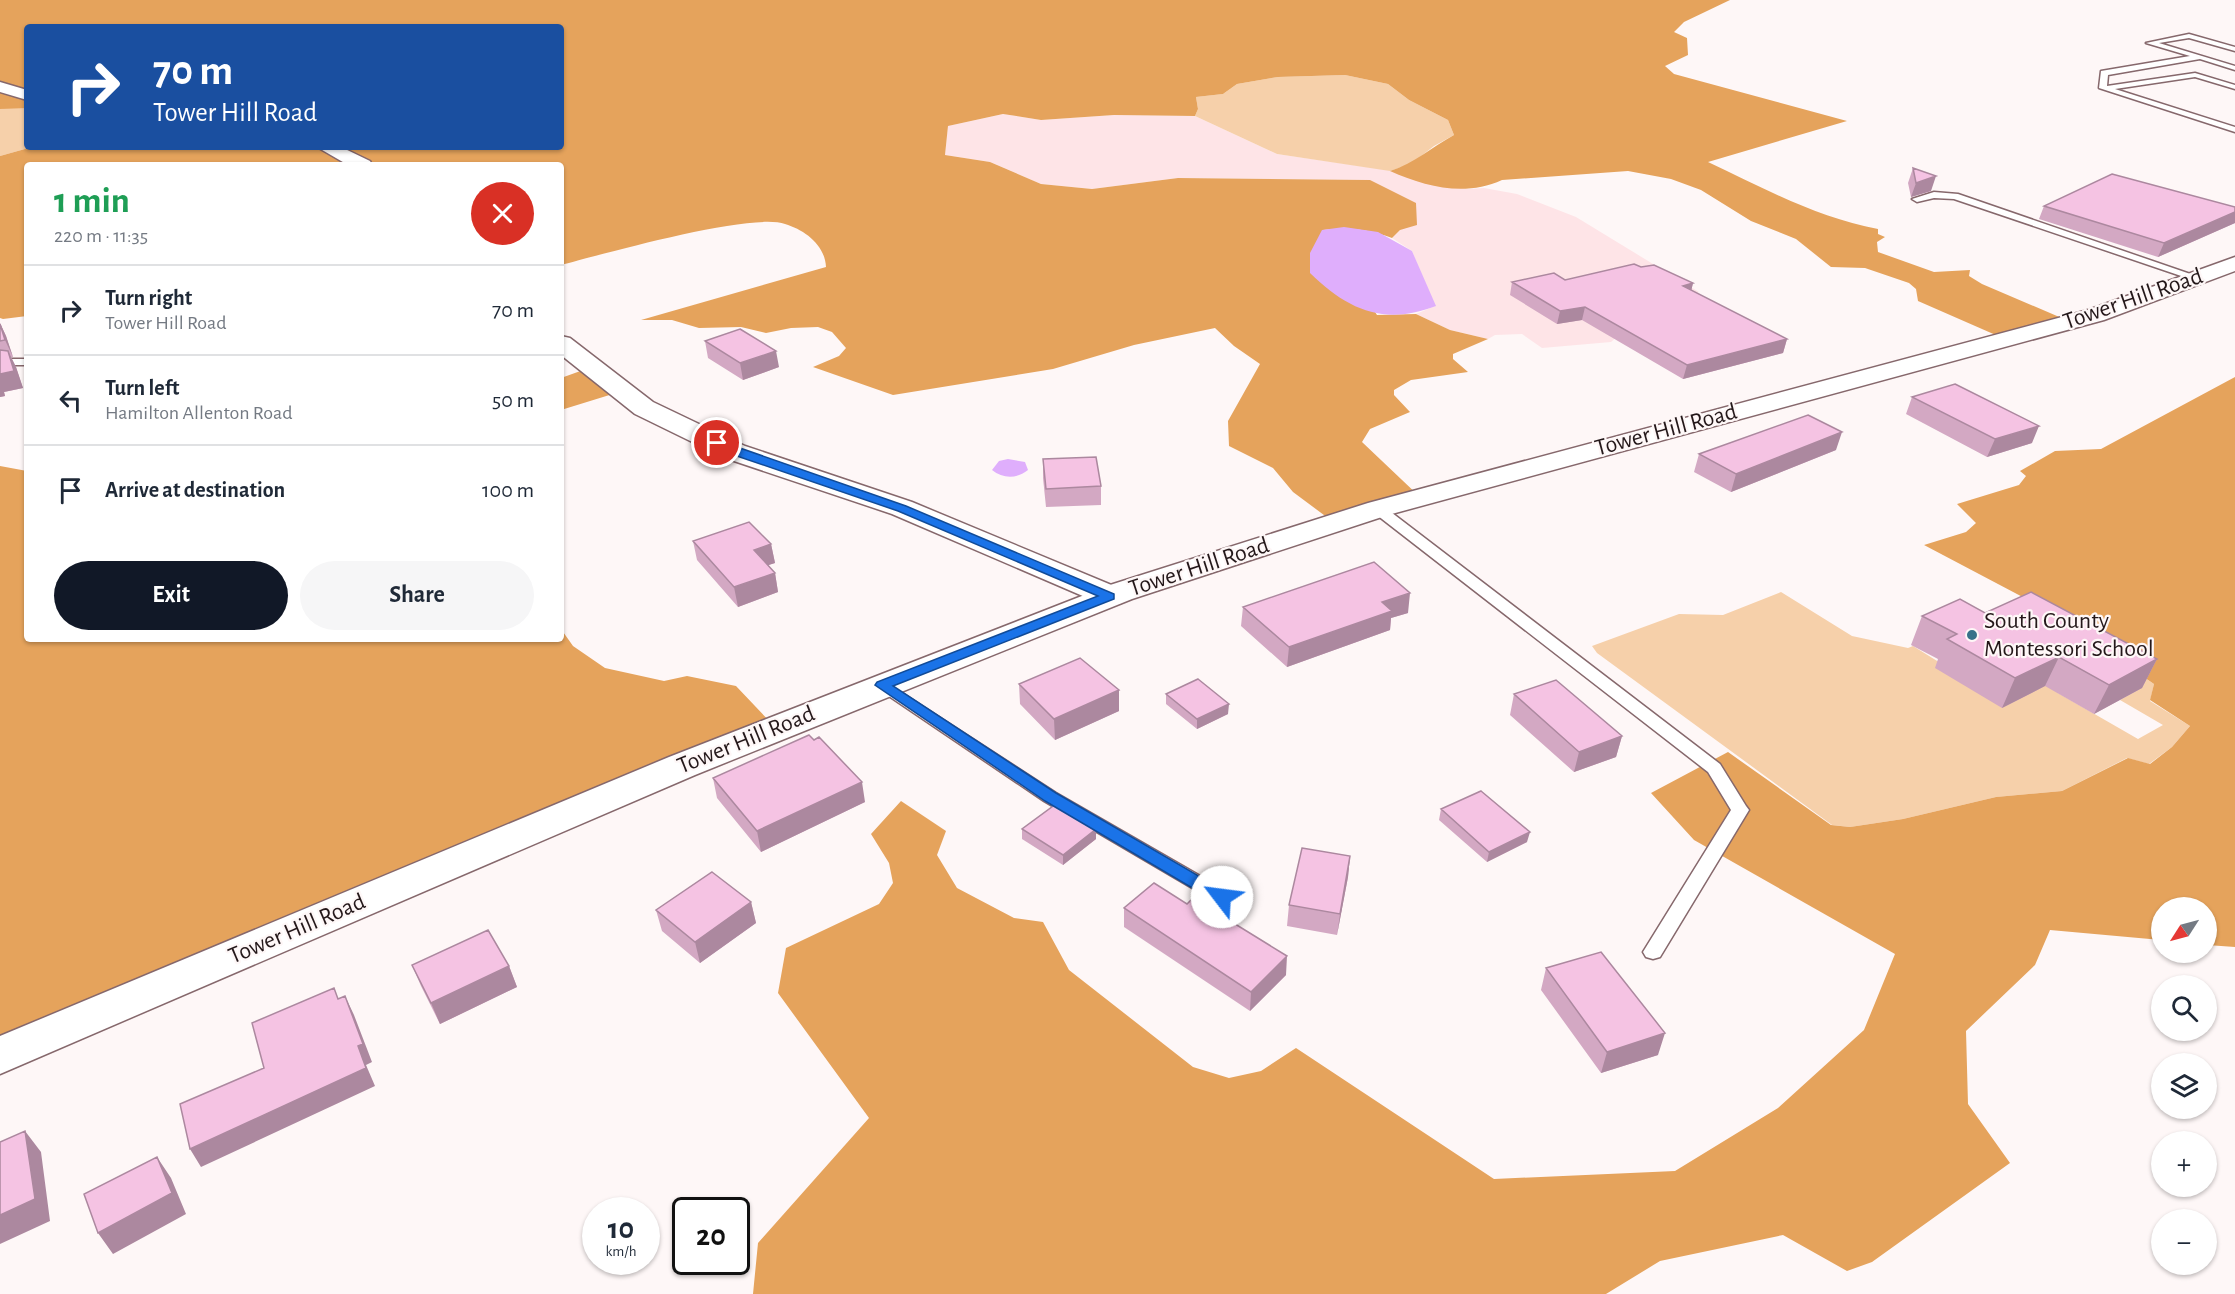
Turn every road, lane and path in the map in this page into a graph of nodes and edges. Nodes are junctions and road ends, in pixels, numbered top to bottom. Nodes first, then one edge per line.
1 (2235, 49) edge
2 (2200, 57) junction
3 (2235, 68) edge
4 (0, 87) edge
5 (2235, 87) edge
6 (2106, 89) junction
7 (24, 94) edge
8 (2235, 130) edge
9 (332, 150) edge
10 (357, 162) edge
11 (1917, 199) edge
12 (2235, 264) edge
13 (2197, 278) junction
14 (564, 345) edge
15 (0, 362) edge
16 (24, 362) edge
17 (1378, 509) junction
18 (1110, 596) junction
19 (882, 685) junction
20 (1222, 897) dead end
21 (1653, 952) dead end
22 (0, 1056) edge

1 - 2 lane
2 - 3 lane
2 - 6 lane
4 - 7 main road
5 - 6 lane
6 - 8 lane
9 - 10 main road
11 - 13 lane
12 - 13 main road, Tower Hill Road
13 - 17 main road, Tower Hill Road
14 - 18 main road
15 - 16 lane
17 - 18 main road, Tower Hill Road
17 - 21 lane
18 - 19 main road, Tower Hill Road
19 - 20 lane
19 - 22 main road, Tower Hill Road

